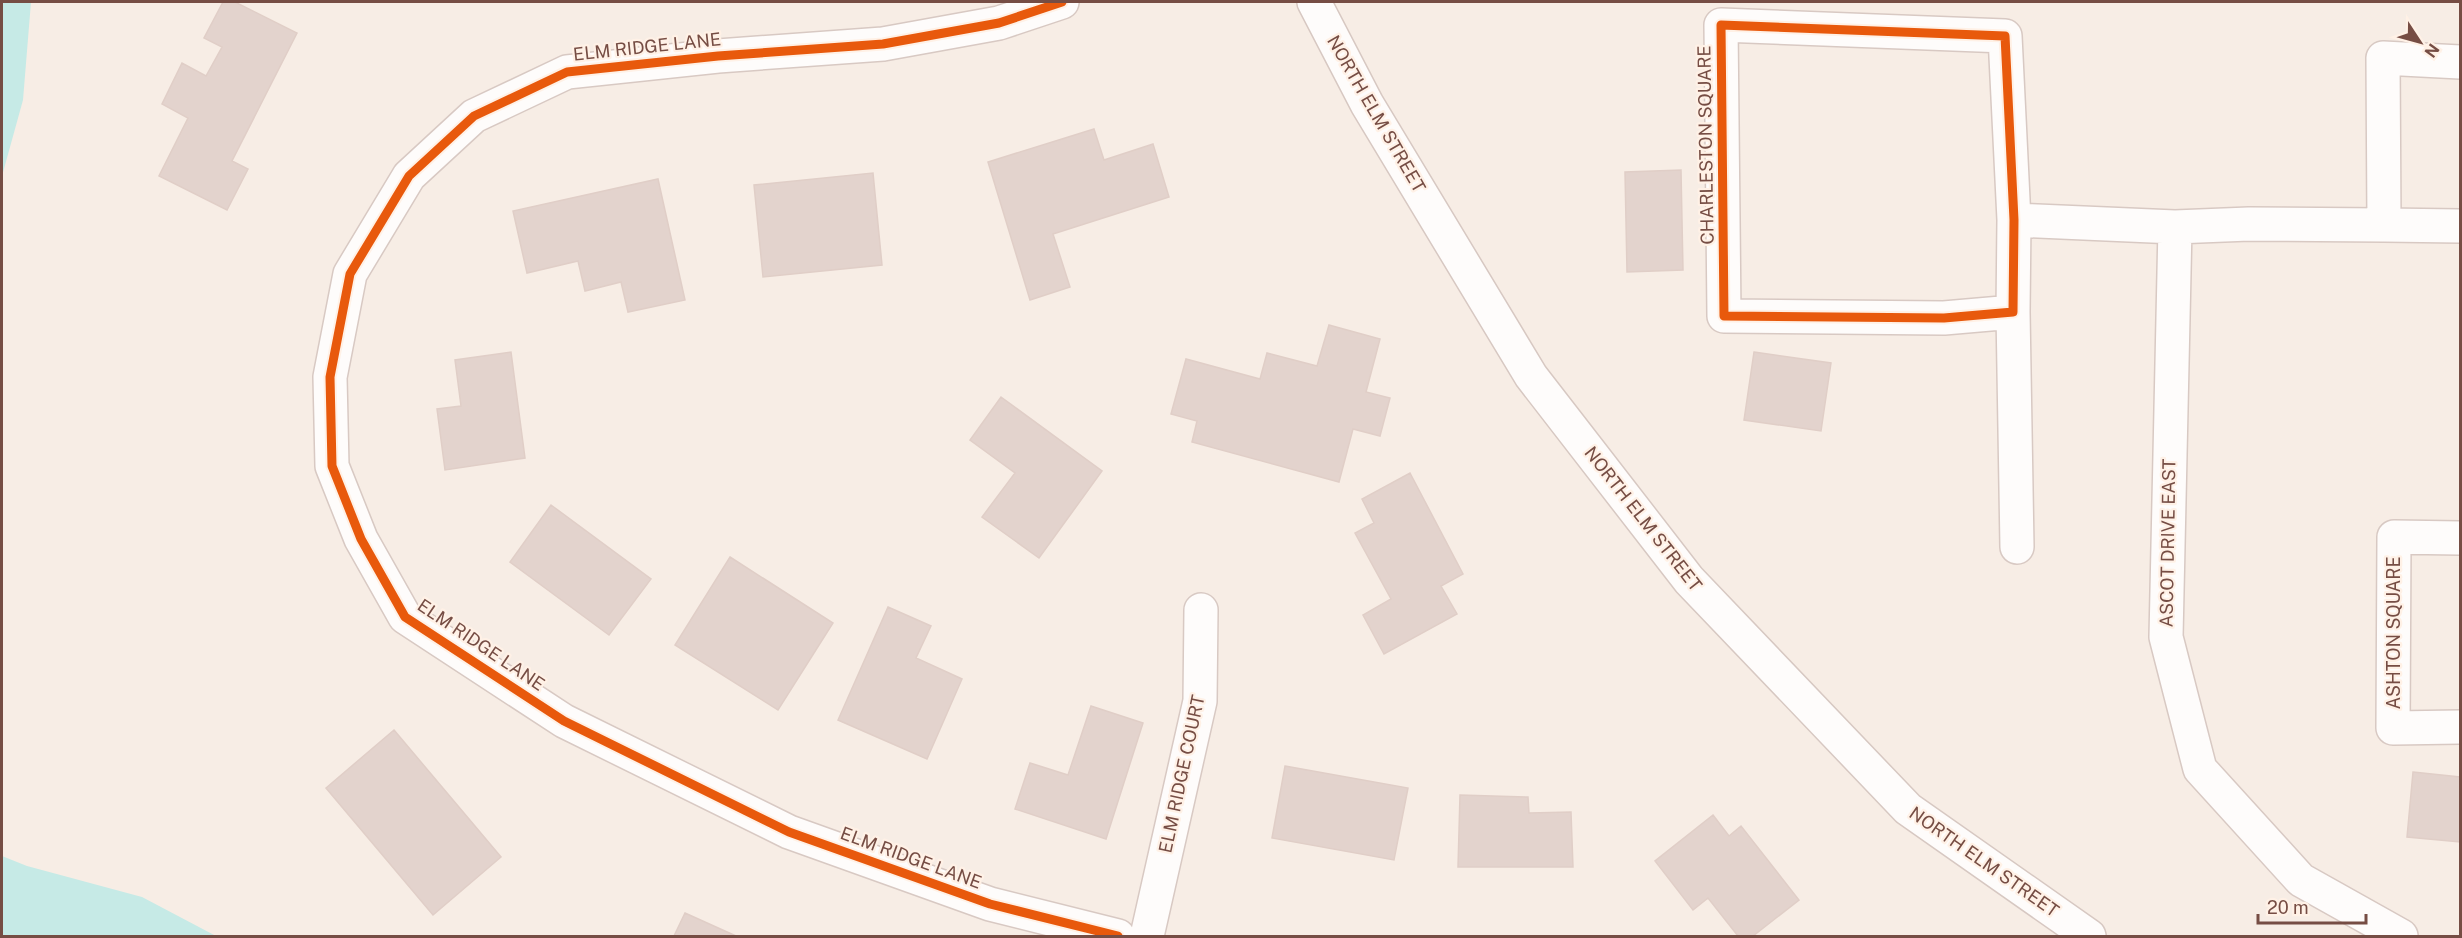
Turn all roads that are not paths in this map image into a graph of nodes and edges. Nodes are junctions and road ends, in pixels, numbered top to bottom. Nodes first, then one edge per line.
1 (1062, 2) edge
2 (1314, 2) edge
3 (2460, 62) edge
4 (2014, 220) junction
5 (2384, 225) junction
6 (2460, 226) edge
7 (2175, 227) junction
8 (2013, 312) junction
9 (2460, 538) edge
10 (2017, 547) dead end
11 (1201, 610) dead end
12 (2460, 727) edge
13 (1118, 936) edge
14 (1147, 936) edge
15 (2089, 936) edge
16 (2402, 936) edge

1 - 13 street, ELM RIDGE LANE
2 - 15 street, NORTH ELM STREET
3 - 5 street
4 - 7 street
4 - 8 street, CHARLESTON SQUARE
4 - 8 street, CHARLESTON SQUARE
5 - 6 street
5 - 7 street
7 - 16 street, ASCOT DRIVE EAST
8 - 10 street
9 - 12 street, ASHTON SQUARE
11 - 14 street, ELM RIDGE COURT

